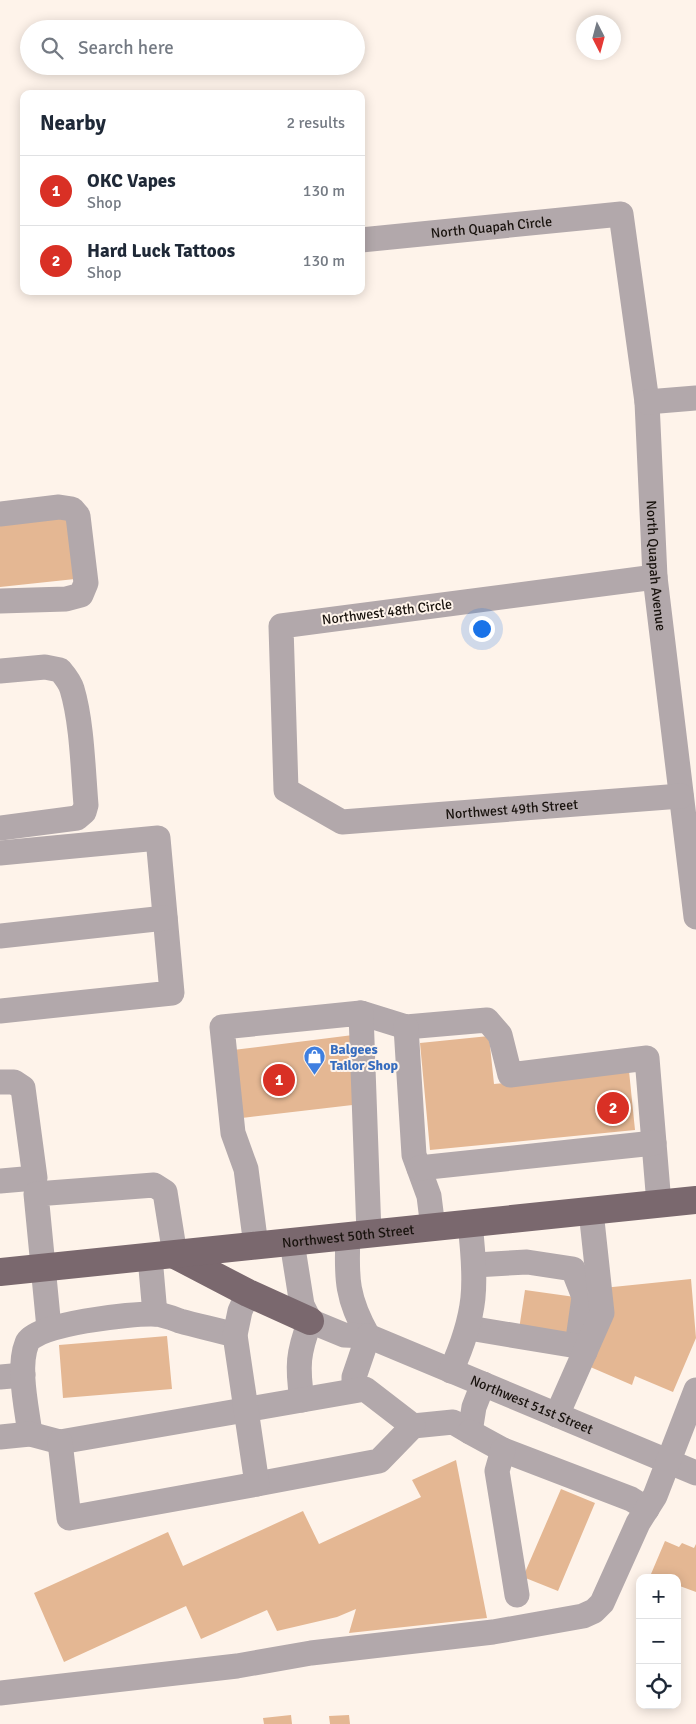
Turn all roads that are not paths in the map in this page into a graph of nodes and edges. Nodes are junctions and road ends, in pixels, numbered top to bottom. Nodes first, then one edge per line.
1 (621, 214) joint
2 (365, 240) edge
3 (696, 398) edge
4 (647, 402) junction
5 (0, 514) edge
6 (655, 577) junction
7 (0, 602) edge
8 (0, 671) edge
9 (682, 796) junction
10 (342, 822) joint
11 (0, 828) edge
12 (0, 853) edge
13 (696, 917) edge
14 (165, 918) junction
15 (0, 936) edge
16 (0, 1011) edge
17 (361, 1013) junction
18 (406, 1027) junction
19 (0, 1082) edge
20 (654, 1143) junction
21 (419, 1168) junction
22 (0, 1181) edge
23 (36, 1186) junction
24 (696, 1200) edge
25 (659, 1204) junction
26 (591, 1211) junction
27 (470, 1224) junction
28 (433, 1228) junction
29 (359, 1235) junction
30 (292, 1242) junction
31 (256, 1246) junction
32 (162, 1256) junction
33 (474, 1265) junction
34 (43, 1268) junction
35 (0, 1272) edge
36 (248, 1293) junction
37 (155, 1314) junction
38 (310, 1321) junction
39 (49, 1328) junction
40 (469, 1328) junction
41 (235, 1335) junction
42 (368, 1336) junction
43 (581, 1349) junction
44 (452, 1371) junction
45 (12, 1376) edge
46 (483, 1384) junction
47 (354, 1390) junction
48 (696, 1390) edge
49 (302, 1400) junction
50 (245, 1410) junction
51 (558, 1415) junction
52 (413, 1426) junction
53 (470, 1432) junction
54 (30, 1434) junction
55 (0, 1437) edge
56 (60, 1442) junction
57 (502, 1450) junction
58 (669, 1462) junction
59 (696, 1473) edge
60 (257, 1484) junction
61 (647, 1509) junction
62 (517, 1595) dead end
63 (0, 1692) edge

1 - 2 street, North Quapah Circle
1 - 4 street, North Quapah Avenue
3 - 4 street
4 - 6 street, North Quapah Avenue
5 - 7 street
6 - 9 street, North Quapah Avenue
6 - 10 street, Northwest 48th Circle
8 - 11 street
9 - 10 street, Northwest 49th Street
9 - 13 street, North Quapah Avenue
12 - 14 street
14 - 15 street
14 - 16 street
17 - 18 street
17 - 29 street
17 - 31 street
18 - 20 street
18 - 21 street
19 - 23 street
20 - 21 street
20 - 25 street
21 - 28 street
22 - 23 street
23 - 32 street
23 - 34 street
24 - 25 main road, Northwest 50th Street
25 - 26 main road, Northwest 50th Street
26 - 27 main road, Northwest 50th Street
26 - 43 street
27 - 28 main road, Northwest 50th Street
27 - 33 street
28 - 29 main road, Northwest 50th Street
29 - 30 main road, Northwest 50th Street
29 - 42 street
30 - 31 main road, Northwest 50th Street
30 - 38 street
31 - 32 main road, Northwest 50th Street
32 - 34 main road, Northwest 50th Street
32 - 36 main road
32 - 37 street
33 - 40 street
33 - 43 street
34 - 35 main road, Northwest 50th Street
34 - 39 street
36 - 38 main road
36 - 41 street
37 - 39 street
37 - 41 street
38 - 42 street, Northwest 51st Street
38 - 49 street
39 - 45 street
40 - 43 street
40 - 44 street
41 - 50 street
42 - 44 street, Northwest 51st Street
42 - 47 street
43 - 51 street
44 - 46 street, Northwest 51st Street
45 - 54 street
46 - 51 street, Northwest 51st Street
46 - 53 street
47 - 49 street
47 - 52 street
48 - 58 street
49 - 50 street
50 - 56 street
50 - 60 street
51 - 58 street, Northwest 51st Street
52 - 53 street
52 - 60 street
53 - 57 street
54 - 55 street
54 - 56 street
56 - 60 street
57 - 61 street
57 - 62 street
58 - 59 street, Northwest 51st Street
58 - 61 street
61 - 63 street

